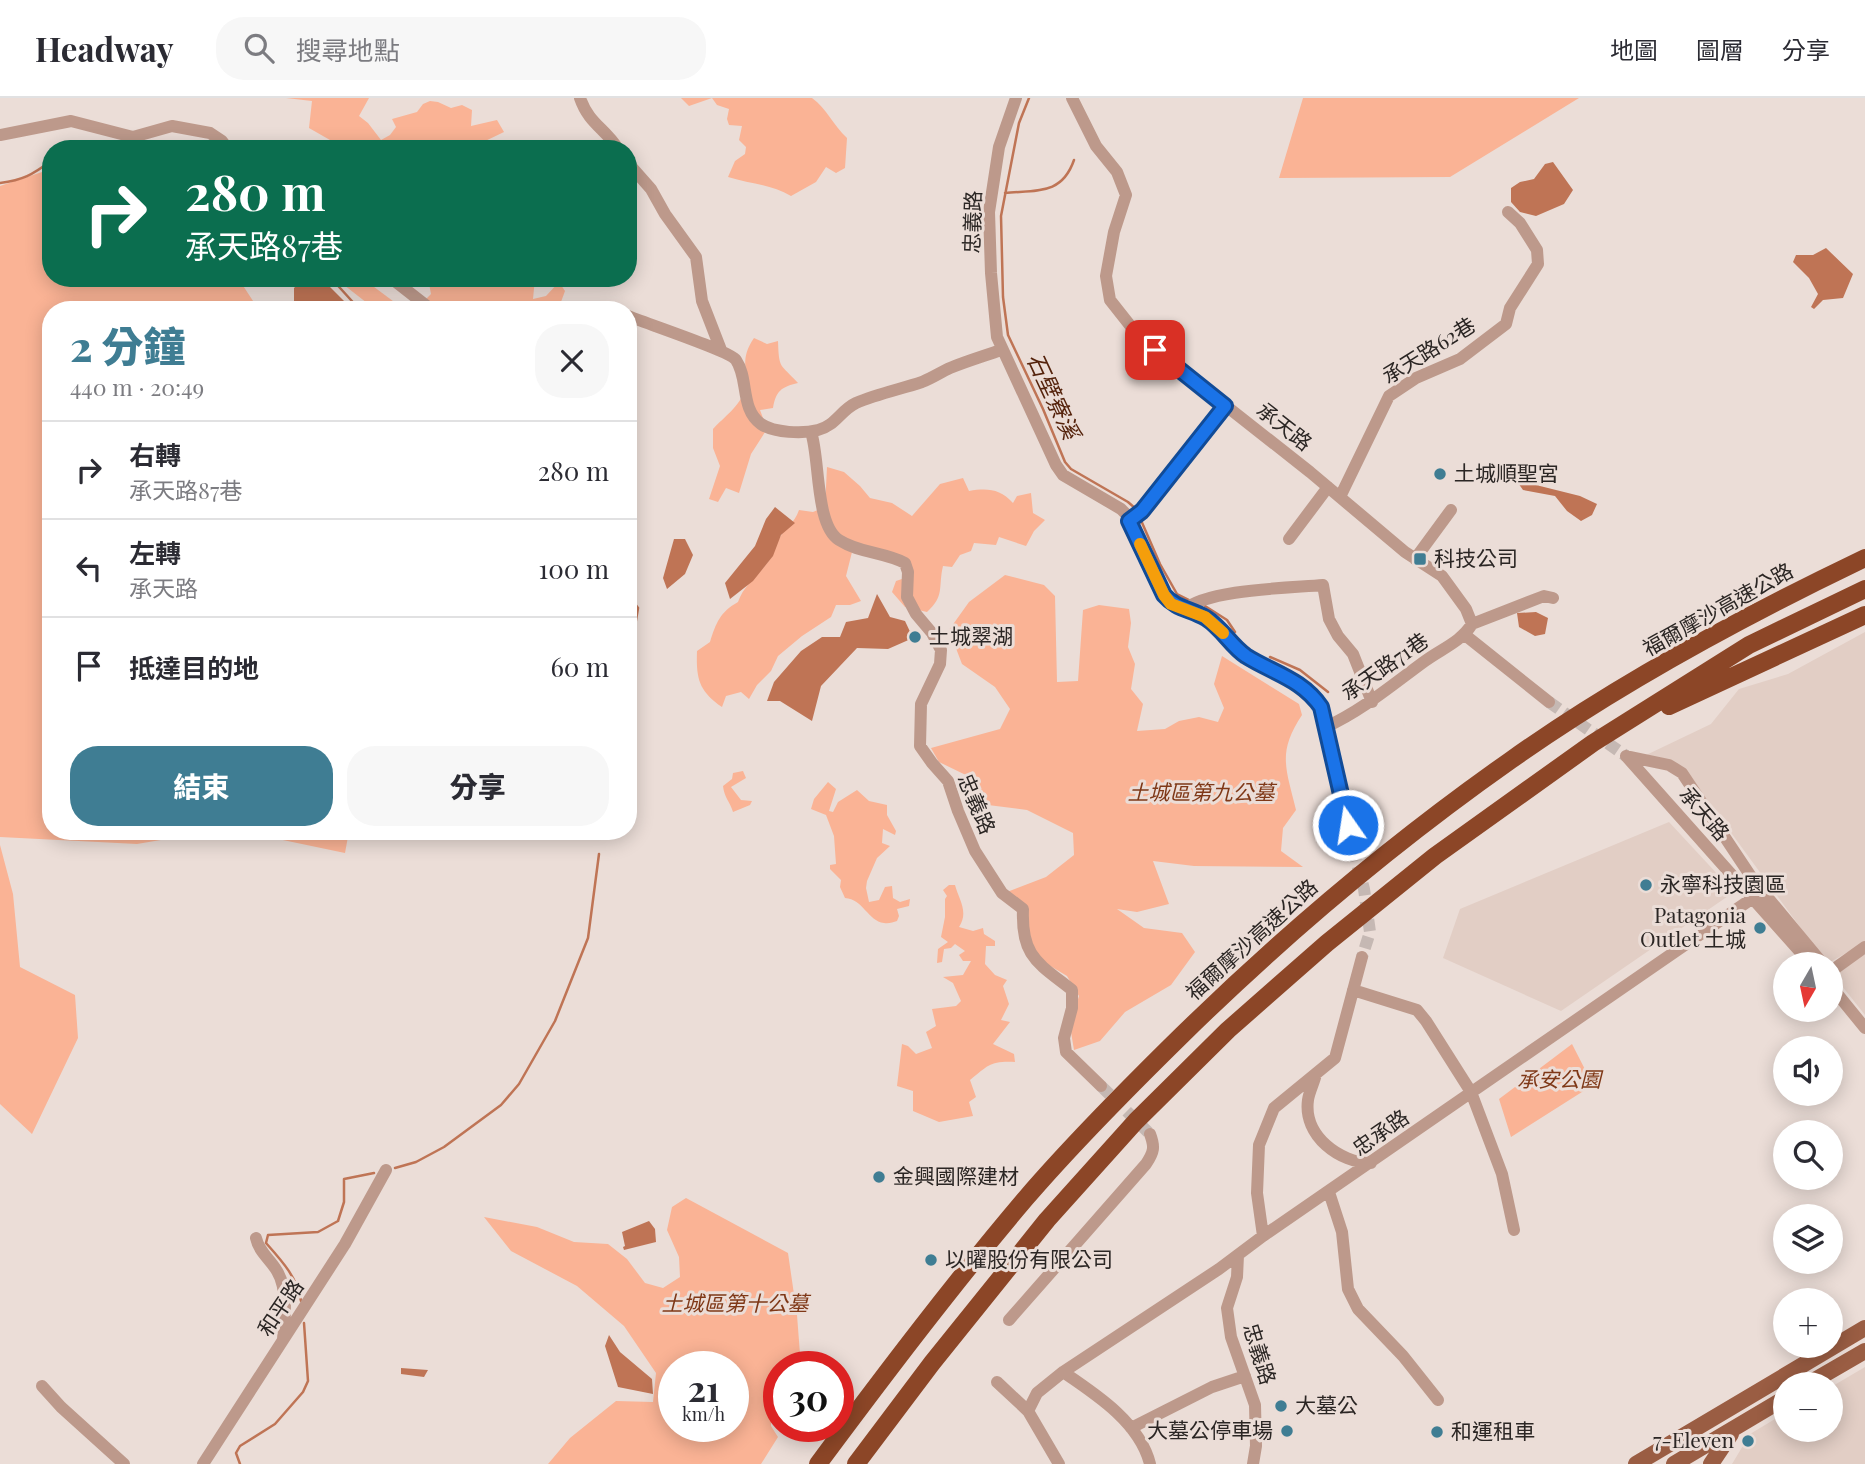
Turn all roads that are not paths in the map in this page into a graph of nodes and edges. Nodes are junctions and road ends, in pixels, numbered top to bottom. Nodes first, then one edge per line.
1 (580, 98) edge
2 (1016, 98) edge
3 (1072, 98) edge
4 (0, 135) edge
5 (220, 140) edge
6 (612, 140) edge
7 (637, 173) edge
8 (1508, 212) dead end
9 (402, 287) edge
10 (420, 301) edge
11 (637, 319) edge
12 (720, 350) junction
13 (1001, 350) junction
14 (1225, 406) junction
15 (811, 432) junction
16 (1328, 487) junction
17 (1340, 497) junction
18 (1451, 510) dead end
19 (1135, 516) junction
20 (1289, 539) dead end
21 (1865, 558) edge
22 (1415, 559) junction
23 (1865, 589) edge
24 (1553, 598) dead end
25 (1187, 608) junction
26 (1865, 615) edge
27 (1468, 629) junction
28 (1371, 702) junction
29 (1549, 702) tunnel mouth
30 (1326, 727) junction
31 (1609, 734) junction
32 (1658, 764) junction
33 (1644, 775) junction
34 (1657, 789) junction
35 (1695, 792) junction
36 (1353, 849) tunnel mouth
37 (1758, 895) junction
38 (1865, 947) edge
39 (1802, 952) edge
40 (1812, 952) edge
41 (1362, 957) tunnel mouth
42 (1843, 963) edge
43 (1353, 990) junction
44 (1843, 1001) edge
45 (1865, 1028) edge
46 (1316, 1074) junction
47 (1101, 1086) tunnel mouth
48 (1471, 1092) junction
49 (1150, 1134) dead end
50 (1371, 1163) junction
51 (386, 1170) dead end
52 (1329, 1192) junction
53 (1514, 1230) dead end
54 (1263, 1236) junction
55 (256, 1238) dead end
56 (1238, 1255) junction
57 (1009, 1320) dead end
58 (1865, 1328) edge
59 (283, 1340) junction
60 (1865, 1351) edge
61 (1063, 1372) junction
62 (1829, 1372) edge
63 (1245, 1376) junction
64 (997, 1382) dead end
65 (42, 1386) dead end
66 (1438, 1400) dead end
67 (1773, 1405) edge
68 (1028, 1411) junction
69 (1735, 1427) junction
70 (1131, 1428) junction
71 (124, 1464) edge
72 (204, 1464) edge
73 (818, 1464) edge
74 (856, 1464) edge
75 (1059, 1464) edge
76 (1150, 1464) edge
77 (1253, 1464) edge
78 (1636, 1464) edge
79 (1674, 1464) edge
80 (1711, 1464) edge

1 - 6 street
2 - 13 street, 忠義路
3 - 14 street, 承天路
4 - 5 street
7 - 12 street
8 - 17 street, 承天路62巷
9 - 10 street
11 - 12 street
12 - 15 street
13 - 15 street
13 - 19 street, 忠義路
14 - 16 street, 承天路
14 - 19 street
15 - 47 street, 忠義路
16 - 17 street, 承天路
16 - 20 street
17 - 22 street, 承天路
18 - 22 street
19 - 25 street, 忠義路
21 - 73 highway, 福爾摩沙高速公路
22 - 27 street, 承天路
23 - 31 highway
24 - 27 street, 承天路71巷
25 - 28 street
25 - 30 street, 忠義路
26 - 31 highway
27 - 28 street, 承天路71巷
27 - 29 street, 承天路
28 - 30 street, 承天路71巷
30 - 36 street, 忠義路
31 - 74 highway
32 - 33 street
32 - 33 street, 承天路
32 - 35 street, 承天路
33 - 34 street, 承天路
34 - 35 street
34 - 37 street, 承天路
35 - 37 street, 承天路
37 - 39 street, 承天路
37 - 40 street, 承天路
37 - 48 street, 忠承路
38 - 42 street
41 - 43 street
43 - 46 street
43 - 48 street
44 - 45 street
46 - 50 street
46 - 54 street
48 - 50 street, 忠承路
48 - 53 street
49 - 57 street
50 - 52 street, 忠承路
51 - 59 street, 和平路
52 - 54 street, 忠承路
52 - 66 street
54 - 56 street, 忠承路
55 - 59 street
56 - 61 street, 忠承路
56 - 63 street, 忠義路
58 - 78 main road
59 - 72 street, 和平路
60 - 62 main road
61 - 68 street, 忠承路
61 - 70 street
63 - 70 street
63 - 77 street, 忠義路
64 - 68 street
65 - 71 street
67 - 69 main road
68 - 75 street
69 - 79 main road
69 - 80 main road
70 - 76 street

